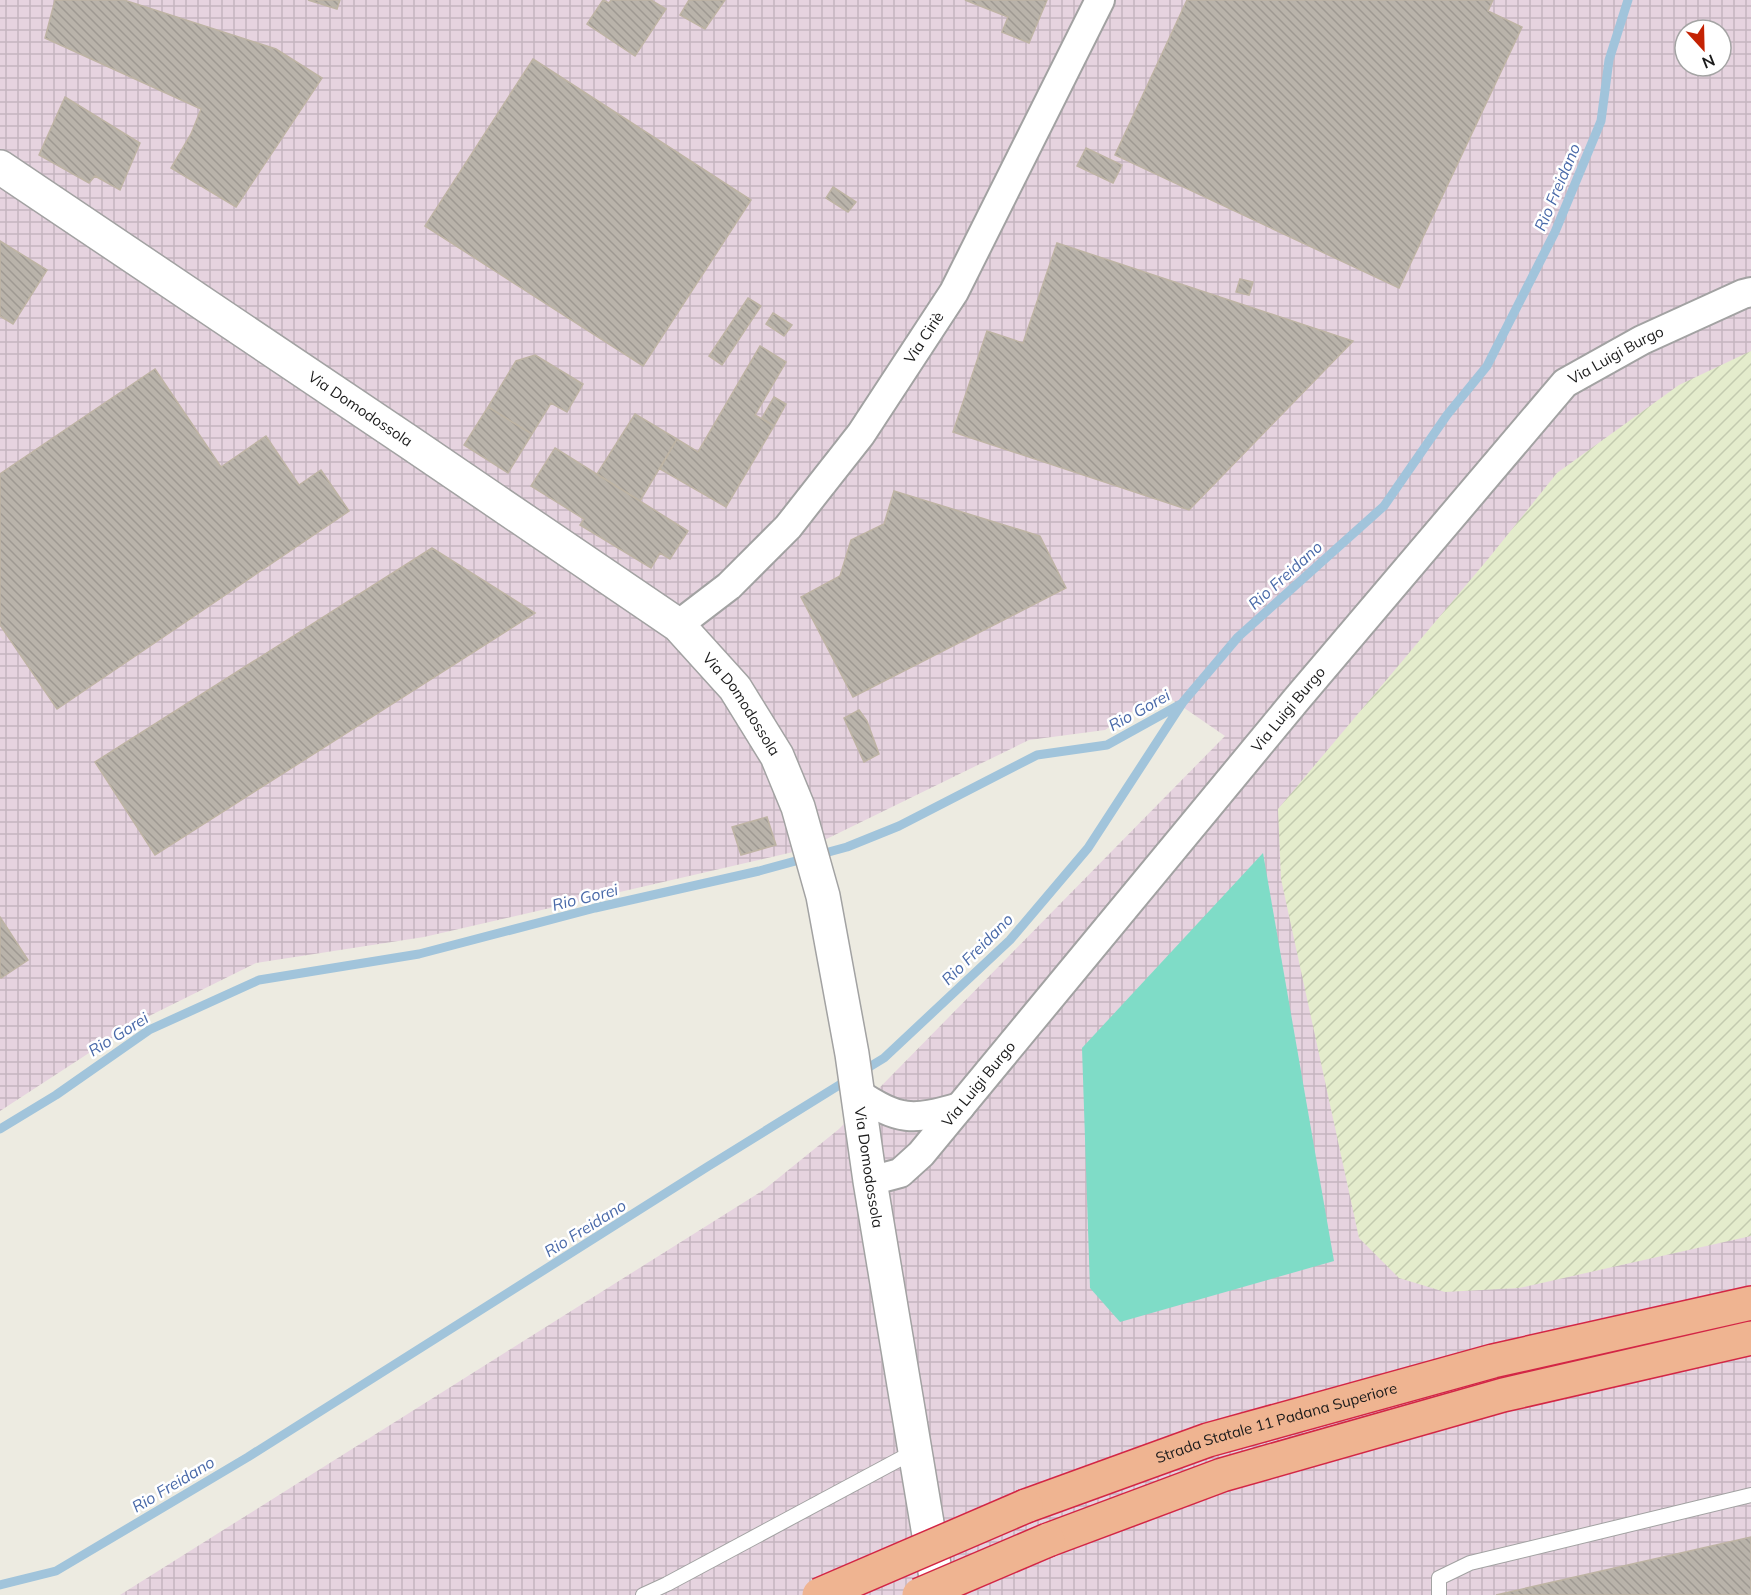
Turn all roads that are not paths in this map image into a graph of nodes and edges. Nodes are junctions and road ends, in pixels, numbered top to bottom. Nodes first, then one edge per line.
1 (1100, 0) edge
2 (0, 167) edge
3 (1751, 292) edge
4 (678, 625) junction
5 (857, 1090) junction
6 (960, 1107) junction
7 (870, 1181) junction
8 (1751, 1303) edge
9 (1751, 1338) edge
10 (915, 1451) junction
11 (1751, 1495) edge
12 (667, 1584) junction
13 (643, 1595) edge
14 (651, 1595) edge
15 (819, 1595) edge
16 (919, 1595) edge
17 (939, 1595) edge
18 (1439, 1595) edge

1 - 4 street, Via Ciriè
2 - 4 street, Via Domodossola
3 - 6 street, Via Luigi Burgo
4 - 5 street, Via Domodossola
5 - 6 street
5 - 7 street, Via Domodossola
6 - 7 street, Via Luigi Burgo
7 - 10 street, Via Domodossola
8 - 15 highway, Strada Statale 11 Padana Superiore, bridge
9 - 16 highway, bridge
10 - 12 lane
10 - 17 street, Via Domodossola
11 - 18 lane
12 - 13 lane
12 - 14 lane

